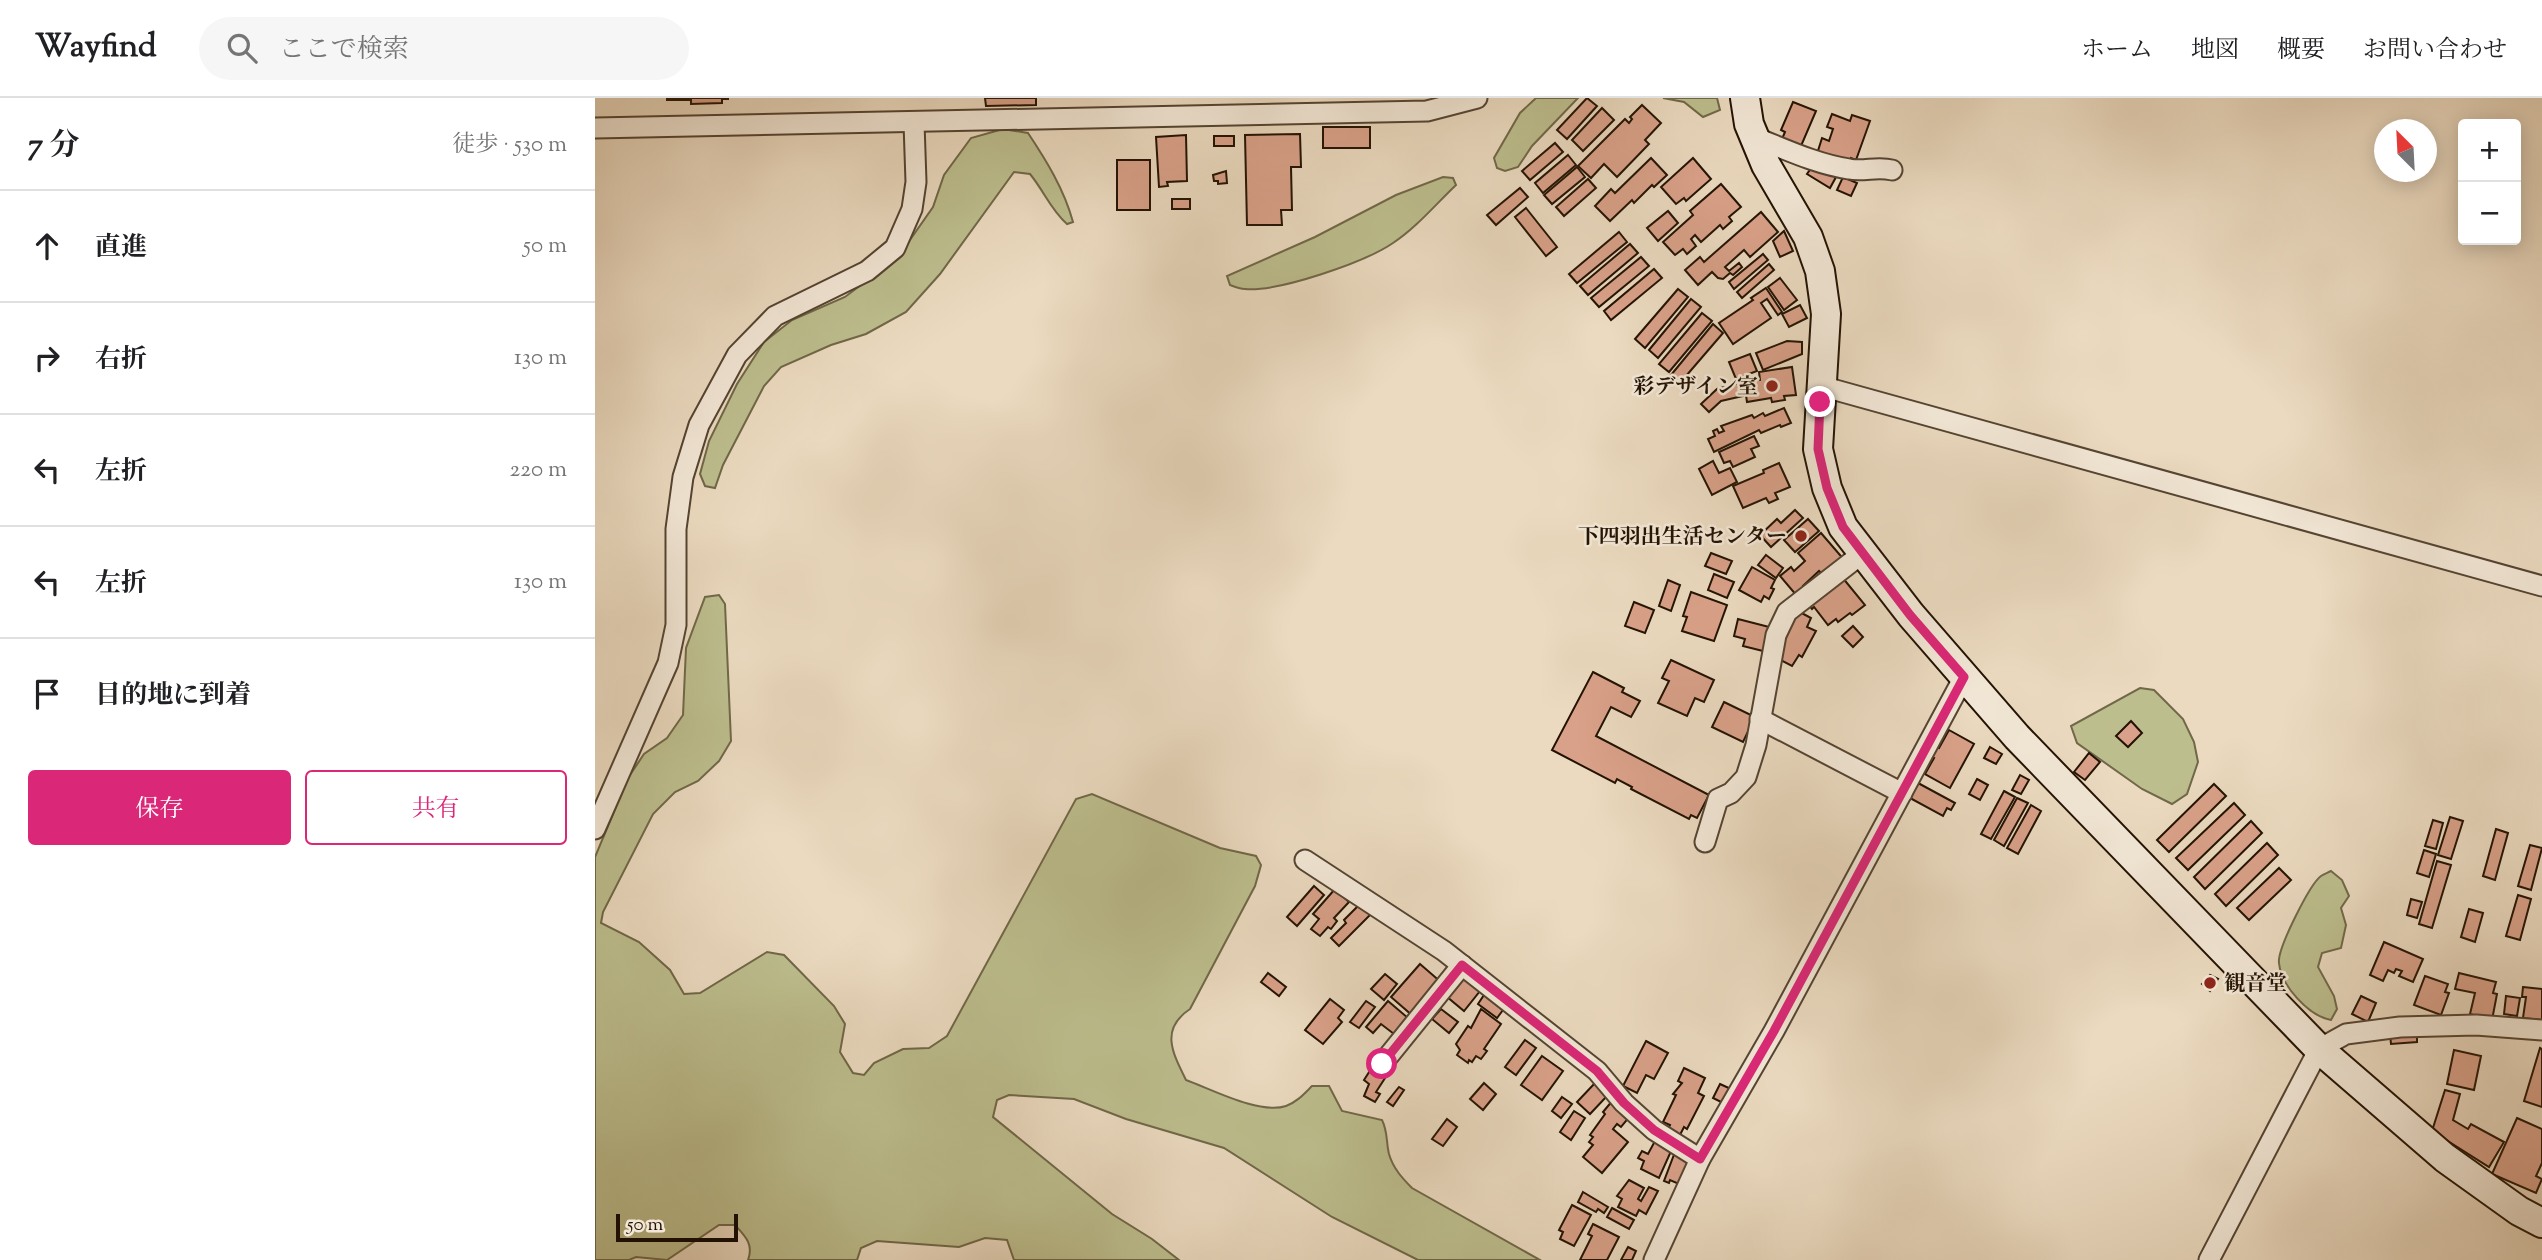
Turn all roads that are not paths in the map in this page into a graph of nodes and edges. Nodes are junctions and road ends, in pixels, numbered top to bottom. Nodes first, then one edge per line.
1 (1477, 98) edge
2 (1745, 98) edge
3 (914, 123) junction
4 (595, 128) edge
5 (1754, 137) junction
6 (1892, 170) dead end
7 (1821, 386) junction
8 (1863, 553) junction
9 (2542, 586) edge
10 (1964, 677) junction
11 (1760, 719) junction
12 (1902, 793) junction
13 (595, 829) edge
14 (1705, 842) dead end
15 (1305, 860) dead end
16 (1462, 965) junction
17 (2542, 1030) edge
18 (2319, 1049) junction
19 (1382, 1064) dead end
20 (1700, 1159) junction
21 (2542, 1223) edge
22 (1654, 1260) edge
23 (2209, 1260) edge

1 - 3 street
2 - 5 street
3 - 4 street
3 - 13 street
5 - 6 street
5 - 7 street
7 - 8 street
7 - 9 street
8 - 10 street
8 - 11 street
10 - 12 street
10 - 18 street
11 - 12 street
11 - 14 street
12 - 20 street
15 - 16 street
16 - 19 street
16 - 20 street
17 - 18 street
18 - 21 street
18 - 23 street
20 - 22 street

